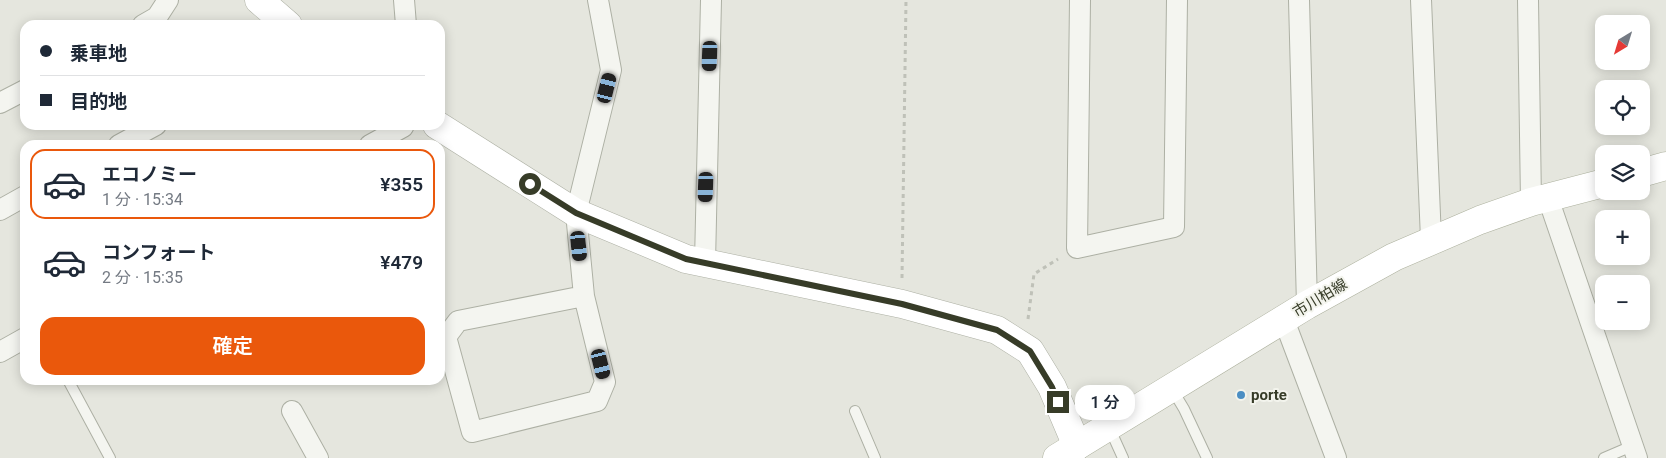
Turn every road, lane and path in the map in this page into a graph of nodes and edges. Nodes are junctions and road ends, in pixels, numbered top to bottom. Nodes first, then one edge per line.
1 (168, 0) edge
2 (259, 0) edge
3 (404, 0) edge
4 (598, 0) edge
5 (711, 0) edge
6 (906, 0) edge
7 (1080, 0) edge
8 (1177, 0) edge
9 (1300, 0) edge
10 (1421, 0) edge
11 (1528, 0) edge
12 (285, 16) edge
13 (152, 20) edge
14 (406, 20) edge
15 (20, 93) edge
16 (0, 103) edge
17 (147, 130) edge
18 (399, 130) edge
19 (445, 130) edge
20 (128, 140) edge
21 (380, 140) edge
22 (1666, 166) edge
23 (1650, 170) edge
24 (1595, 185) edge
25 (20, 199) edge
26 (1540, 200) junction
27 (0, 210) edge
28 (576, 213) junction
29 (1432, 240) junction
30 (1077, 248) junction
31 (704, 262) junction
32 (584, 296) junction
33 (902, 304) junction
34 (1307, 305) junction
35 (1284, 320) junction
36 (20, 341) edge
37 (1021, 346) junction
38 (0, 352) edge
39 (71, 385) edge
40 (1172, 389) junction
41 (292, 410) dead end
42 (855, 411) dead end
43 (1109, 426) junction
44 (1067, 452) edge
45 (1634, 452) edge
46 (110, 458) edge
47 (318, 458) edge
48 (876, 458) edge
49 (1123, 458) edge
50 (1207, 458) edge
51 (1336, 458) edge
52 (1604, 458) edge

1 - 13 street
2 - 12 street
3 - 14 street
4 - 28 street
5 - 31 street
6 - 33 path
7 - 30 street
8 - 30 street
9 - 34 street
10 - 29 street
11 - 26 street
15 - 16 street
17 - 20 street
18 - 21 street
19 - 28 street
22 - 23 street
24 - 26 street, 市川柏線
25 - 27 street
26 - 29 street, 市川柏線
26 - 45 street
28 - 31 street
28 - 32 street
29 - 34 street, 市川柏線
30 - 37 path
31 - 33 street
32 - 32 street
33 - 37 street
34 - 35 street, 市川柏線
35 - 40 street, 市川柏線
35 - 51 street
36 - 38 street
37 - 44 street
39 - 46 lane
40 - 43 street, 市川柏線
40 - 50 lane
41 - 47 street
42 - 48 lane
43 - 44 street, 市川柏線
43 - 49 lane
45 - 52 lane

